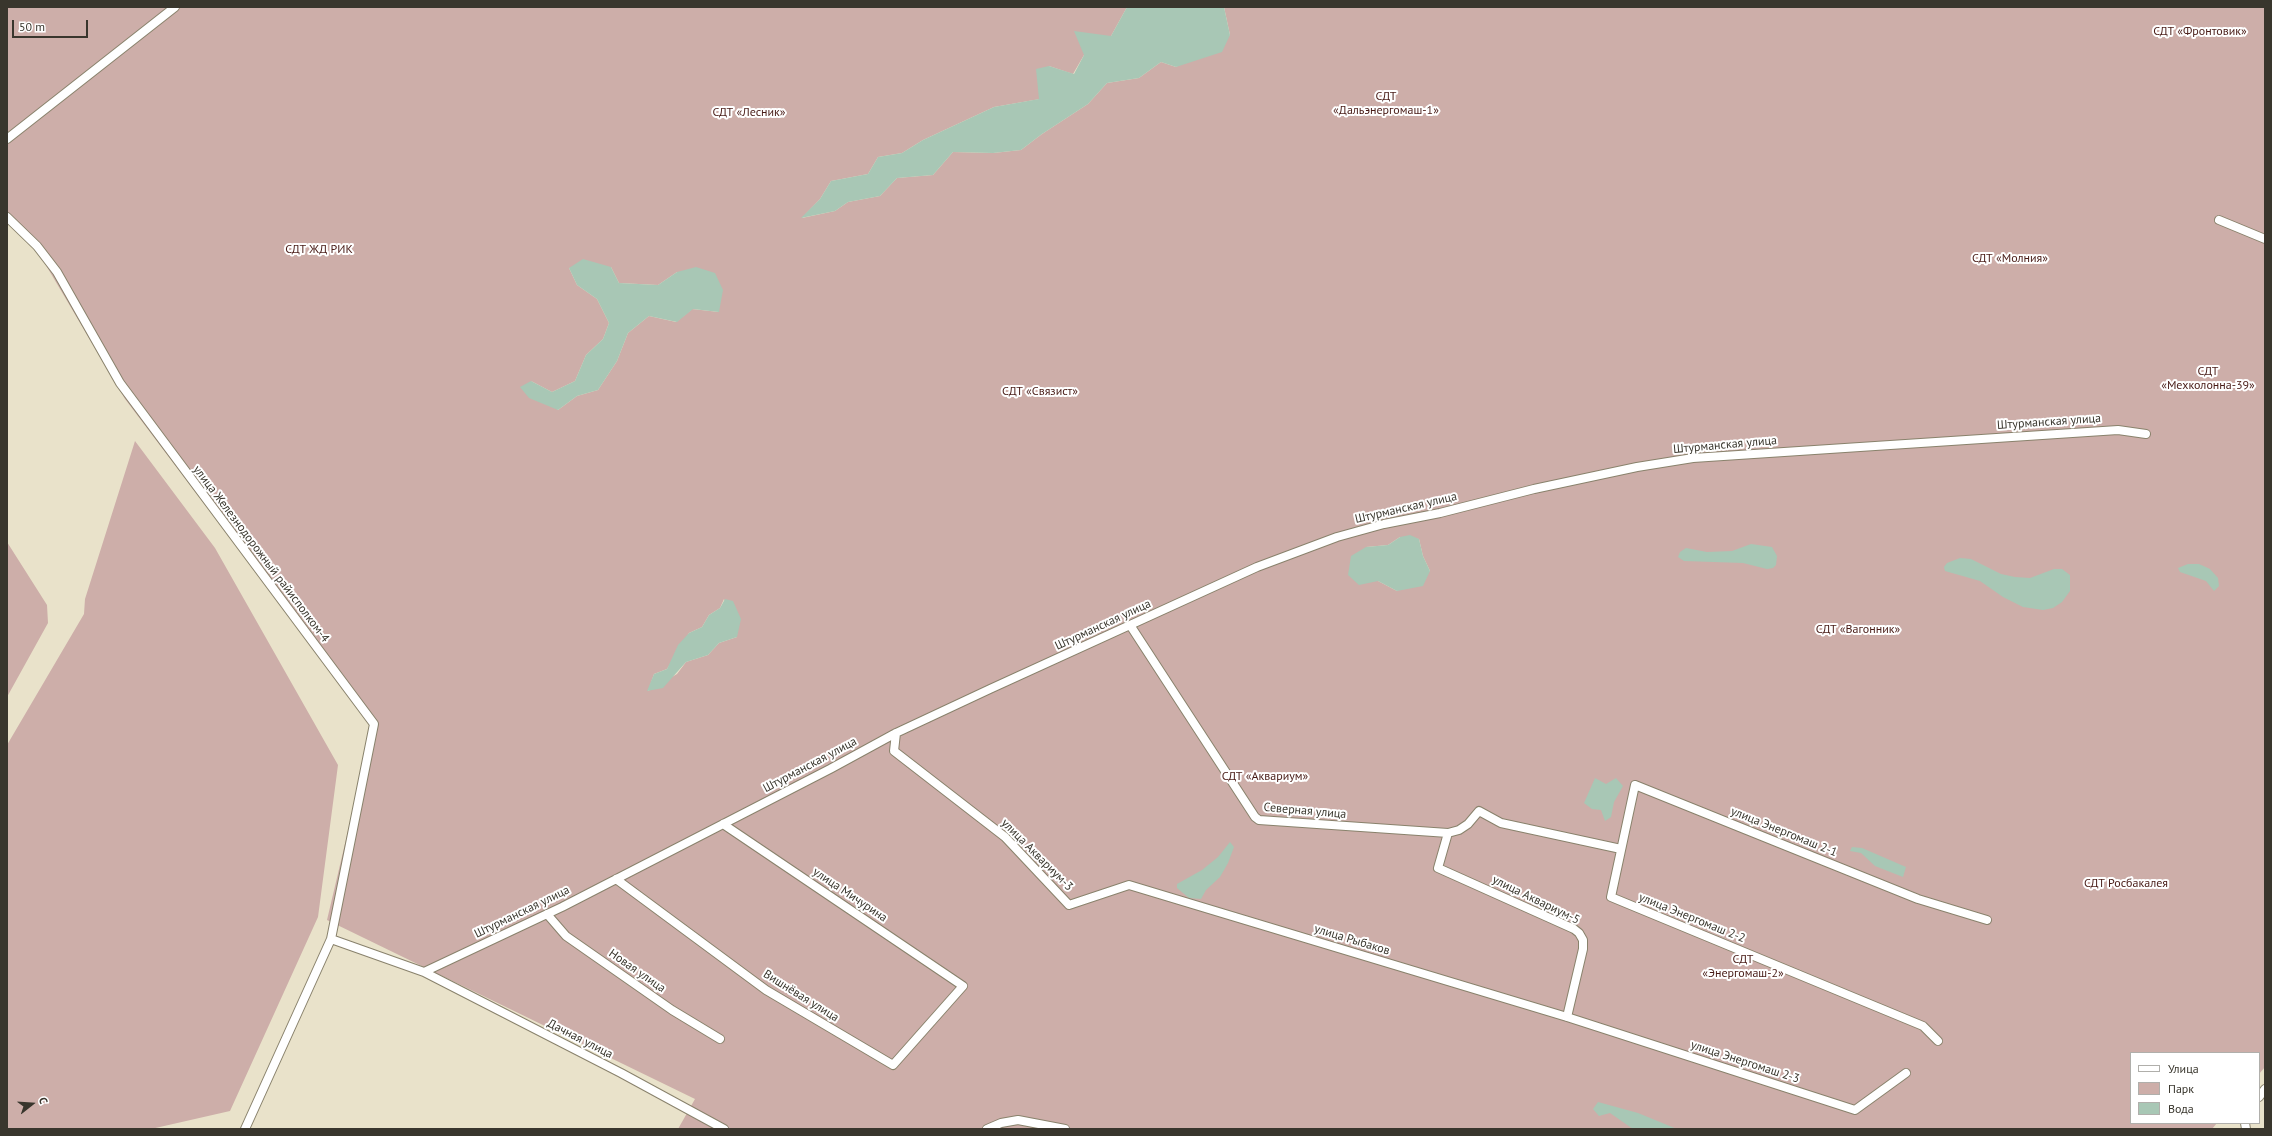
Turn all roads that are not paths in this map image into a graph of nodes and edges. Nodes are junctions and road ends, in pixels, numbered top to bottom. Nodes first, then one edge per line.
1 (175, 7) edge
2 (7, 138) edge
3 (7, 217) edge
4 (2219, 220) dead end
5 (2265, 239) edge
6 (2146, 434) dead end
7 (1130, 625) junction
8 (896, 733) junction
9 (723, 824) junction
10 (1448, 833) junction
11 (1621, 849) junction
12 (616, 879) junction
13 (1129, 885) joint
14 (547, 914) junction
15 (1987, 920) dead end
16 (332, 939) junction
17 (424, 972) junction
18 (963, 986) joint
19 (1567, 1017) junction
20 (720, 1038) dead end
21 (1938, 1041) dead end
22 (1906, 1073) dead end
23 (245, 1129) edge
24 (724, 1129) edge
25 (987, 1129) edge
26 (1065, 1129) edge

1 - 2 street
3 - 16 street, улица Железнодорожный райисполком-4
4 - 5 street
6 - 7 street, Штурманская улица
7 - 8 street, Штурманская улица
7 - 10 street, Северная улица
8 - 9 street, Штурманская улица
8 - 13 street, улица Аквариум-3
9 - 12 street, Штурманская улица
9 - 18 street, улица Мичурина
10 - 11 street, Северная улица
10 - 19 street, улица Аквариум-5
11 - 15 street, улица Энергомаш 2-1
11 - 21 street, улица Энергомаш 2-2
12 - 14 street, Штурманская улица
12 - 18 street, Вишнёвая улица
13 - 19 street, улица Рыбаков
14 - 17 street, Штурманская улица
14 - 20 street, Новая улица
16 - 17 street
16 - 23 street
17 - 24 street, Дачная улица
19 - 22 street, улица Энергомаш 2-3
25 - 26 street

